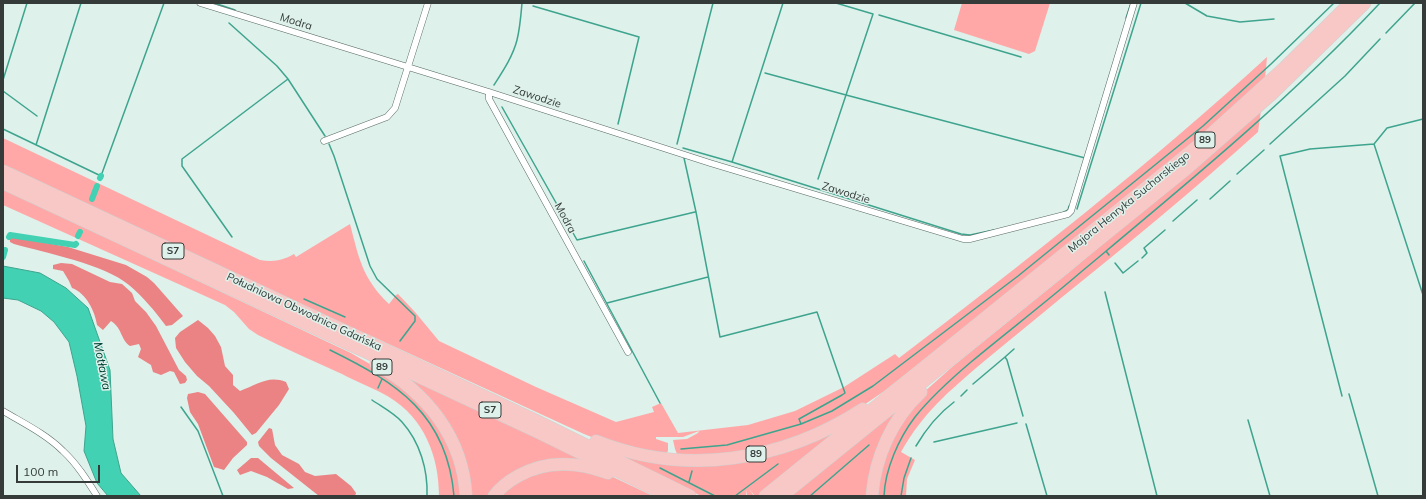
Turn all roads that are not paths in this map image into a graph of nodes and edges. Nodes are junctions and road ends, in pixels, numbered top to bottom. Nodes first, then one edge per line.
1 (200, 3) edge
2 (428, 3) edge
3 (1134, 3) edge
4 (1350, 3) edge
5 (1365, 3) edge
6 (409, 68) junction
7 (489, 92) junction
8 (324, 141) dead end
9 (3, 171) edge
10 (3, 183) edge
11 (338, 339) junction
12 (628, 352) dead end
13 (950, 360) junction
14 (917, 374) junction
15 (3, 411) edge
16 (535, 420) junction
17 (641, 482) junction
18 (97, 496) edge
19 (466, 496) edge
20 (494, 496) edge
21 (668, 496) edge
22 (690, 496) edge
23 (765, 496) edge
24 (782, 496) edge
25 (872, 496) edge

1 - 6 street, Modra
2 - 6 street
3 - 7 street, Zawodzie
4 - 14 highway, Majora Henryka Sucharskiego / 89
5 - 13 highway, Majora Henryka Sucharskiego / 89
6 - 7 street, Zawodzie
6 - 8 street
7 - 12 street, Modra
9 - 16 highway, Południowa Obwodnica Gdańska / S7
10 - 11 highway, Południowa Obwodnica Gdańska / S7
11 - 17 highway, Południowa Obwodnica Gdańska / S7
11 - 19 highway, 89
13 - 24 highway, 89
13 - 25 highway, 89
14 - 16 highway, 89
14 - 23 highway, 89
15 - 18 street
16 - 22 highway, Południowa Obwodnica Gdańska / S7
17 - 20 highway
17 - 21 highway, Południowa Obwodnica Gdańska / S7

